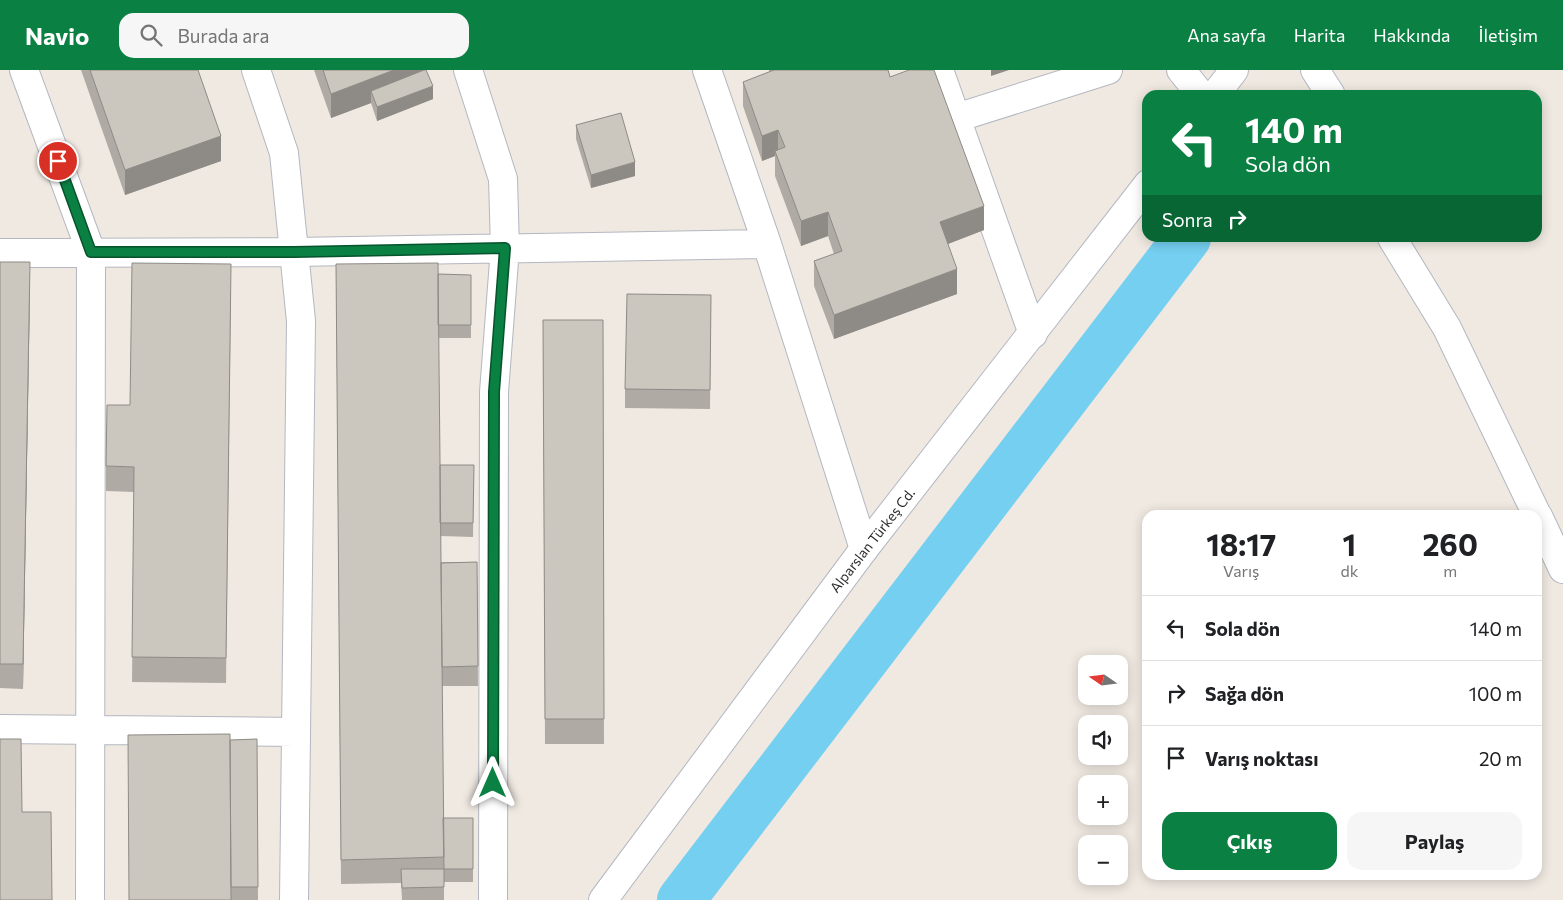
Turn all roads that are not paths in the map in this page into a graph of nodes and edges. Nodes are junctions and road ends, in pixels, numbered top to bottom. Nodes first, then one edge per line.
1 (24, 70) edge
2 (256, 70) edge
3 (468, 70) edge
4 (707, 70) edge
5 (939, 70) edge
6 (1108, 70) edge
7 (1181, 70) edge
8 (1234, 70) edge
9 (1315, 70) edge
10 (1197, 90) edge
11 (1219, 90) edge
12 (1328, 90) edge
13 (956, 118) junction
14 (1142, 192) edge
15 (1394, 242) edge
16 (767, 244) junction
17 (505, 248) junction
18 (91, 252) junction
19 (294, 252) junction
20 (0, 253) edge
21 (1033, 334) junction
22 (1535, 510) edge
23 (1542, 525) edge
24 (864, 549) junction
25 (1563, 569) edge
26 (0, 729) edge
27 (90, 729) junction
28 (296, 732) junction
29 (90, 900) edge
30 (294, 900) edge
31 (493, 900) edge
32 (603, 900) edge

1 - 18 street
2 - 19 street
3 - 17 street
4 - 16 street
5 - 13 street
6 - 13 street
7 - 10 street
8 - 11 street
9 - 12 street
13 - 21 street
14 - 21 street, Alparslan Türkeş Cd.
15 - 22 street
16 - 17 street
16 - 24 street
17 - 19 street
17 - 31 street
18 - 19 street
18 - 20 street
18 - 27 street
19 - 28 street
21 - 24 street, Alparslan Türkeş Cd.
23 - 25 street
24 - 32 street, Alparslan Türkeş Cd.
26 - 27 street
27 - 28 street
27 - 29 street
28 - 30 street

